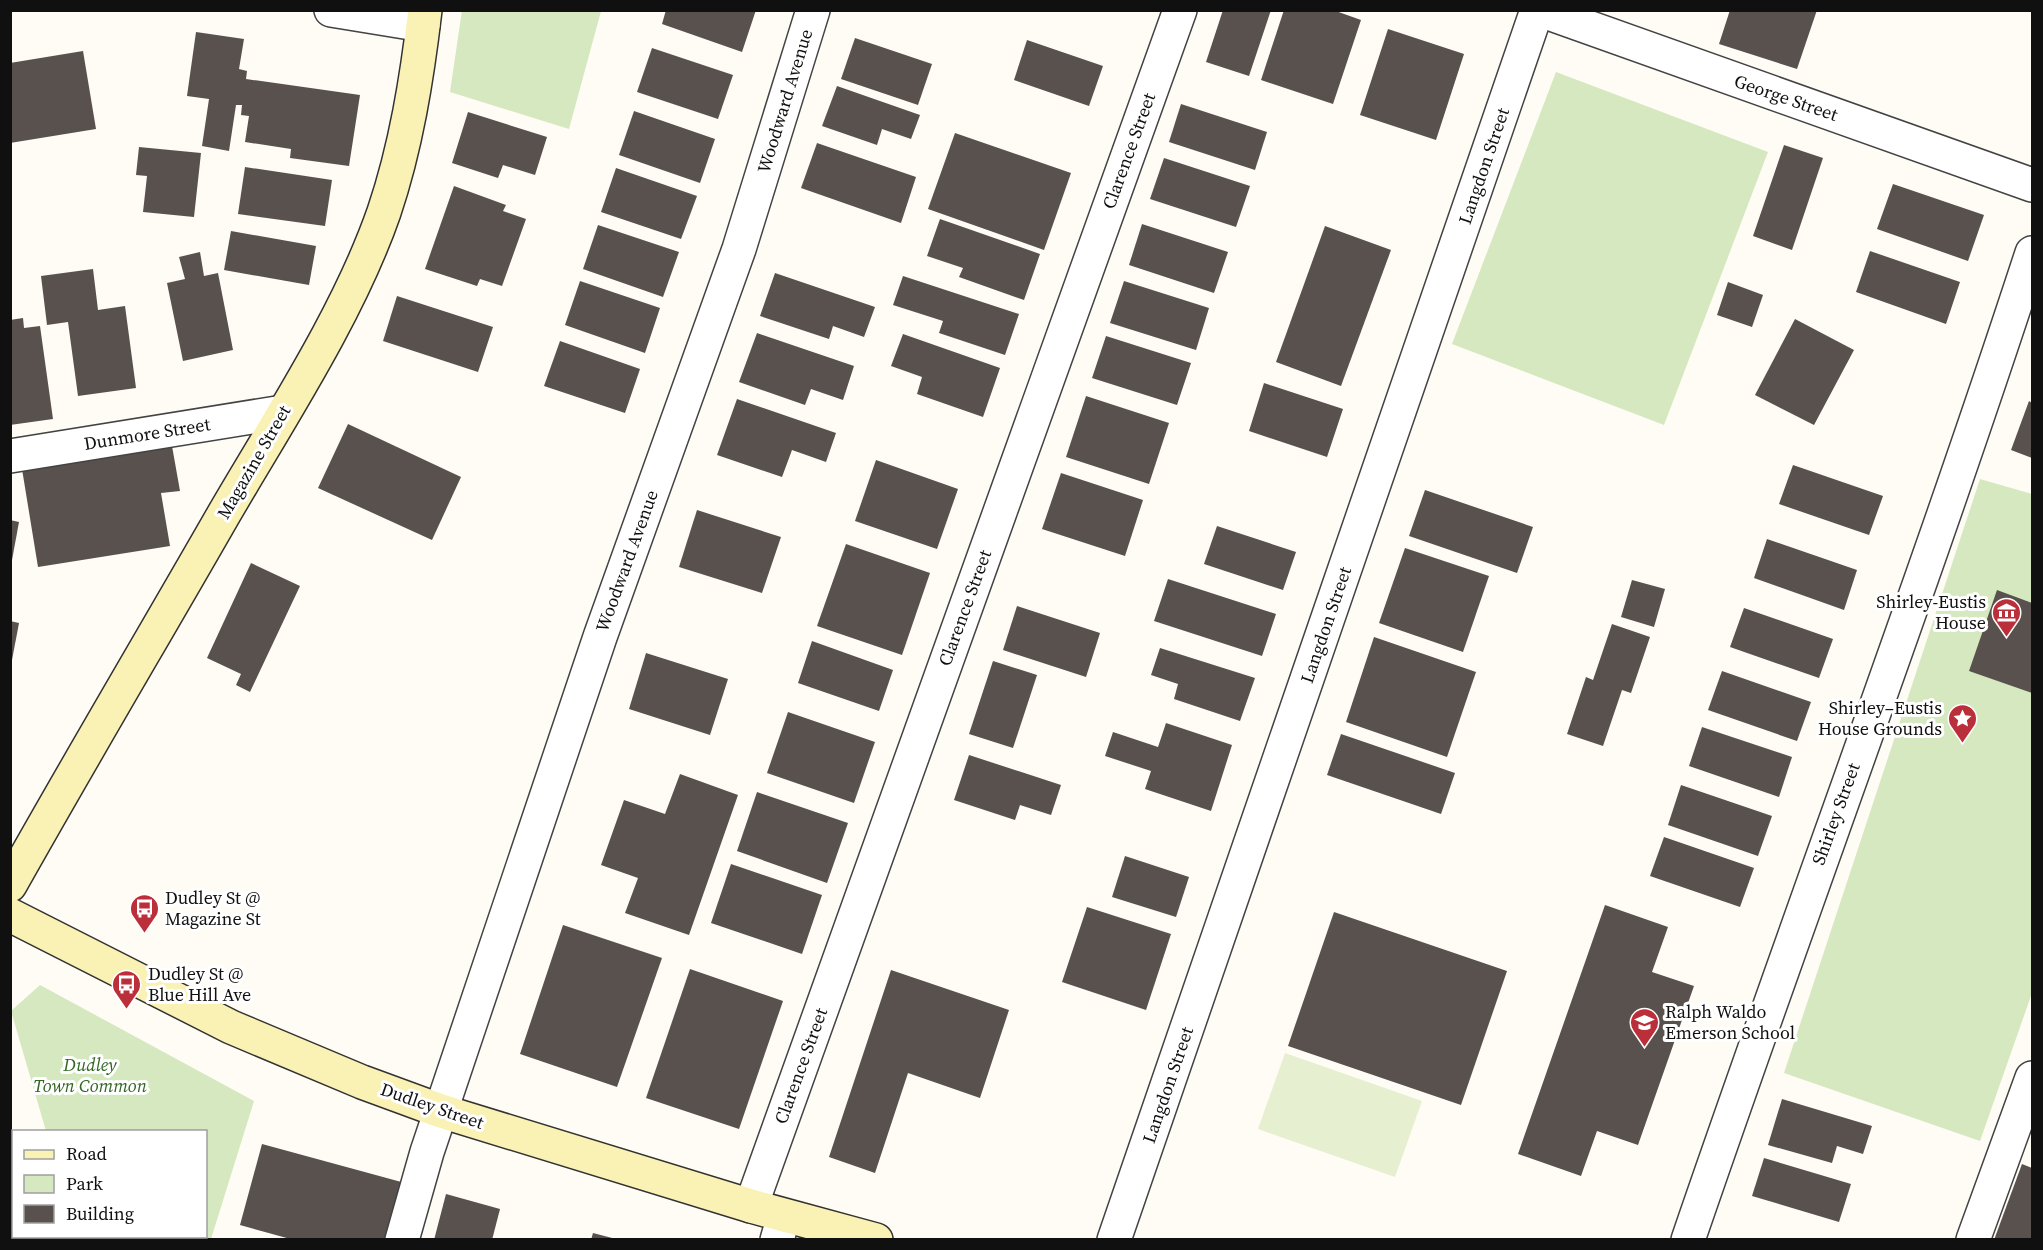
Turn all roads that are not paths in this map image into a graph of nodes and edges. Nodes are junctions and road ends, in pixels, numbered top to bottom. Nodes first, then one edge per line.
1 (331, 10) edge
2 (813, 10) edge
3 (1180, 10) edge
4 (1539, 10) edge
5 (424, 18) edge
6 (2032, 185) edge
7 (2032, 254) edge
8 (283, 412) junction
9 (10, 456) edge
10 (10, 885) edge
11 (10, 915) edge
12 (2032, 1078) edge
13 (441, 1111) junction
14 (752, 1206) junction
15 (781, 1228) edge
16 (402, 1239) edge
17 (876, 1239) edge
18 (1114, 1239) edge
19 (1688, 1239) edge
20 (1973, 1239) edge

1 - 5 street
2 - 13 street, Woodward Avenue
3 - 14 street, Clarence Street
4 - 6 street, George Street
4 - 18 street, Langdon Street
5 - 8 main road, Magazine Street
7 - 19 street, Shirley Street
8 - 9 street, Dunmore Street
8 - 10 main road, Magazine Street
11 - 13 main road, Dudley Street
12 - 20 street
13 - 14 main road, Dudley Street
13 - 16 street, Woodward Avenue
14 - 15 main road, Dudley Street
15 - 17 main road, Dudley Street

